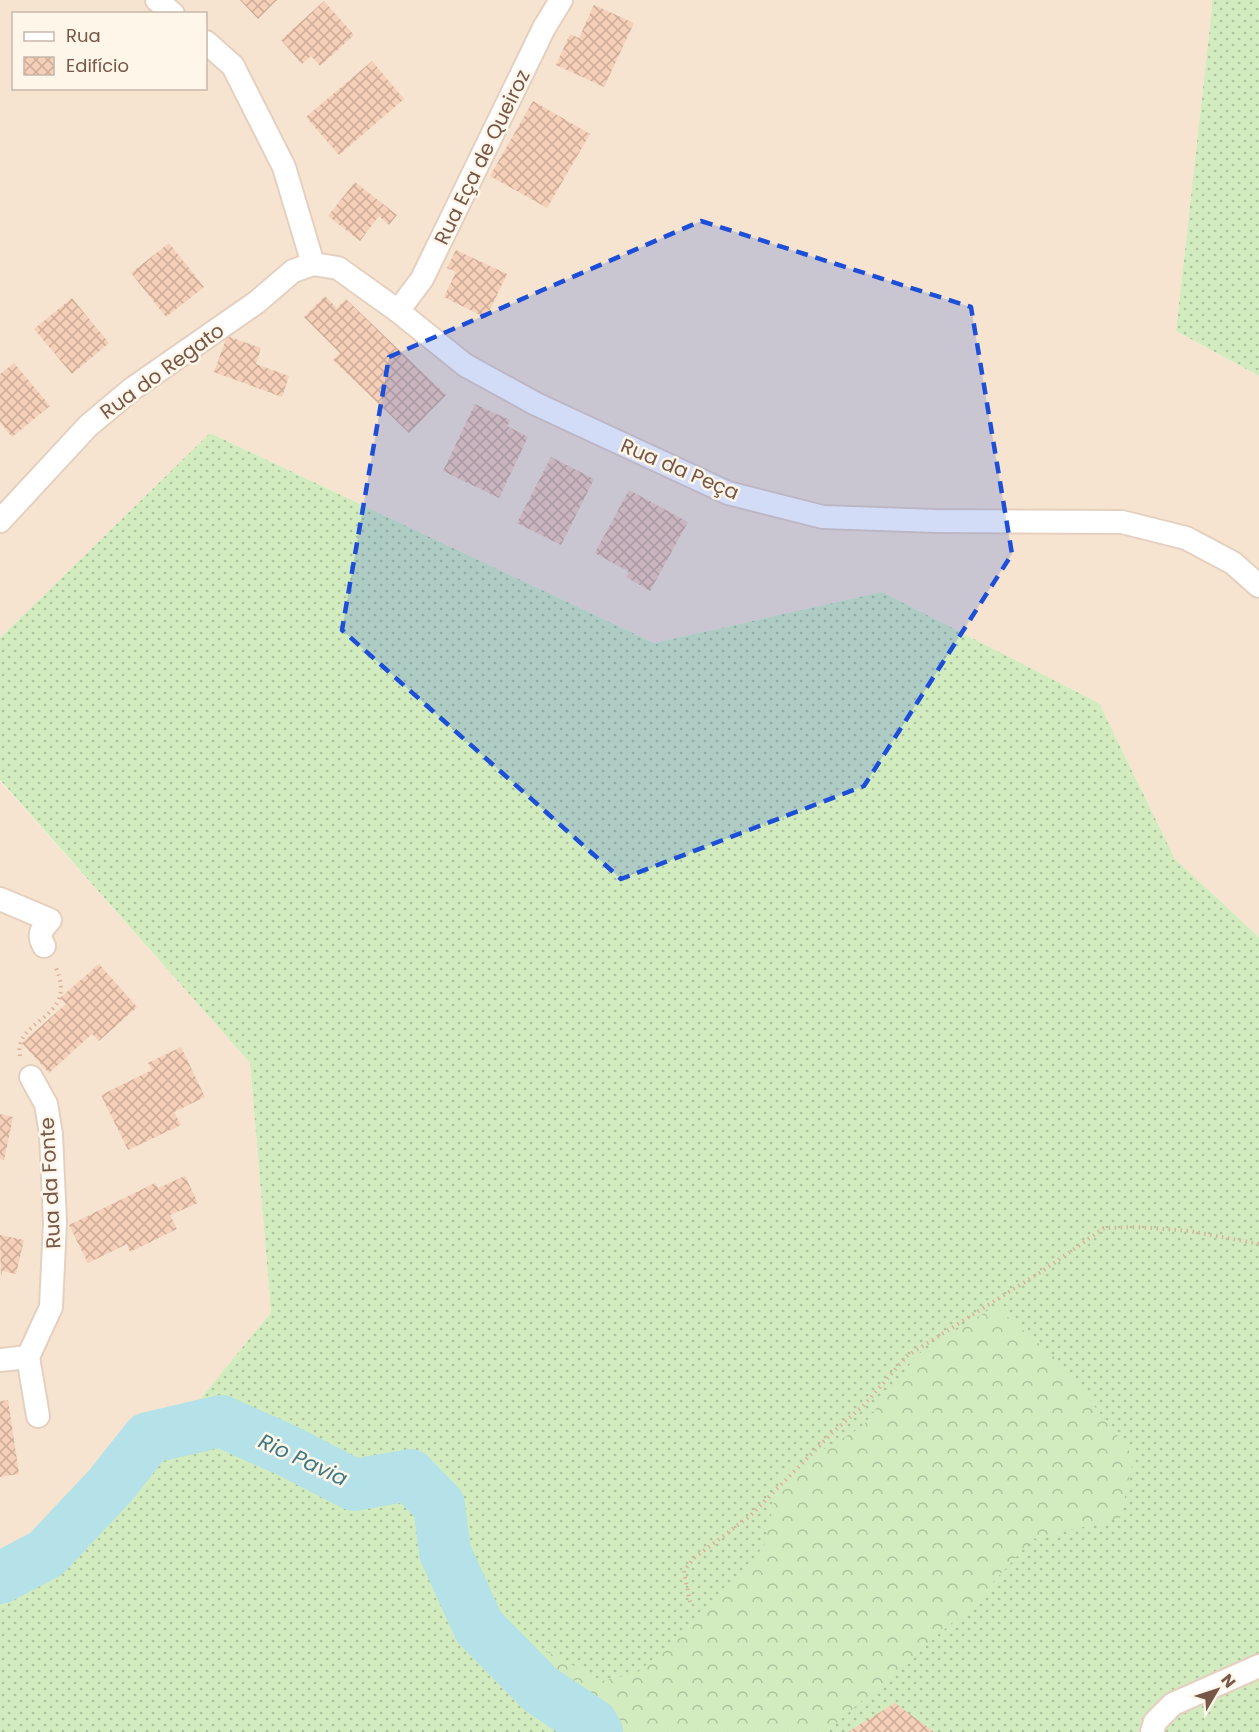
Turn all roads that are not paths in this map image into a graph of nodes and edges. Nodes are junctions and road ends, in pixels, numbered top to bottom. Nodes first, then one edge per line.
1 (157, 0) edge
2 (561, 0) edge
3 (171, 12) edge
4 (207, 43) edge
5 (313, 264) junction
6 (398, 310) junction
7 (0, 521) edge
8 (1259, 586) edge
9 (0, 899) edge
10 (44, 946) road end
11 (31, 1077) road end
12 (28, 1357) junction
13 (0, 1360) edge
14 (38, 1416) dead end
15 (1259, 1666) edge
16 (1152, 1732) edge

1 - 3 street
2 - 6 street, Rua Eça de Queiroz
4 - 5 street
5 - 6 street, Rua da Peça
5 - 7 street, Rua do Regato
6 - 8 street, Rua da Peça
9 - 10 street
11 - 12 street, Rua da Fonte
12 - 13 street
12 - 14 street
15 - 16 street

